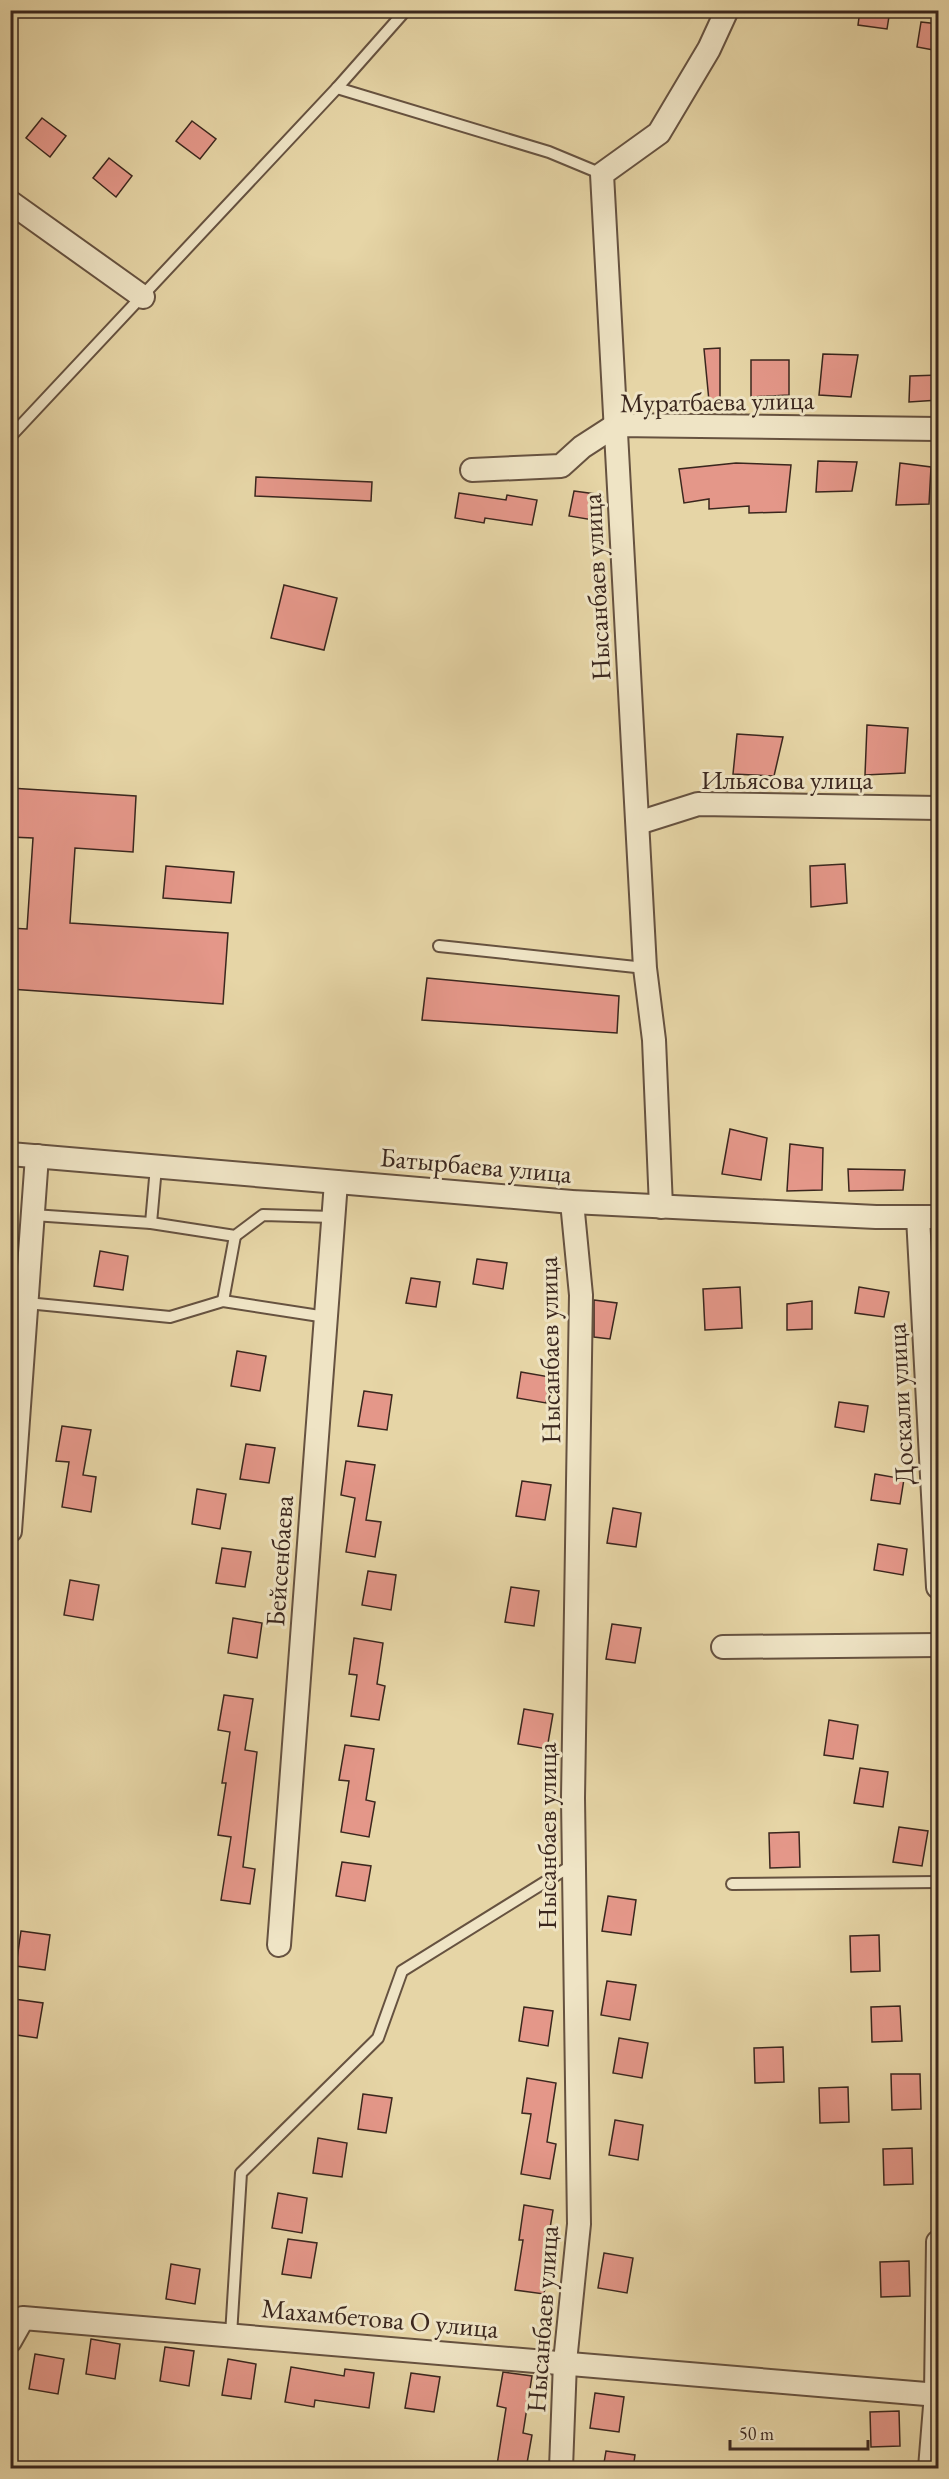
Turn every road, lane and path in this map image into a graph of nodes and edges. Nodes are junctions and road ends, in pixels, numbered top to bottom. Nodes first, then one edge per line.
1 (406, 10) edge
2 (727, 10) edge
3 (337, 88) junction
4 (602, 174) junction
5 (10, 202) edge
6 (143, 297) junction
7 (616, 425) junction
8 (939, 429) edge
9 (10, 437) edge
10 (472, 470) dead end
11 (939, 808) edge
12 (638, 823) junction
13 (440, 946) dead end
14 (645, 968) junction
15 (10, 1154) edge
16 (37, 1156) junction
17 (156, 1167) junction
18 (336, 1182) junction
19 (572, 1202) junction
20 (662, 1207) junction
21 (33, 1215) junction
22 (333, 1217) junction
23 (928, 1217) edge
24 (152, 1223) junction
25 (235, 1236) junction
26 (223, 1301) junction
27 (27, 1303) junction
28 (326, 1317) junction
29 (10, 1531) edge
30 (939, 1587) edge
31 (939, 1645) edge
32 (723, 1647) dead end
33 (574, 1863) junction
34 (939, 1882) edge
35 (732, 1884) dead end
36 (279, 1945) dead end
37 (939, 2242) edge
38 (231, 2335) junction
39 (10, 2341) edge
40 (565, 2362) junction
41 (937, 2394) edge
42 (561, 2469) edge
43 (930, 2469) edge

1 - 3 lane
2 - 4 street
3 - 4 lane
3 - 6 lane
4 - 7 street, Нысанбаев улица
5 - 6 street
6 - 9 lane
7 - 8 street, Муратбаева улица
7 - 10 street, Муратбаева улица
7 - 12 street, Нысанбаев улица
11 - 12 street, Ильясова улица
12 - 14 street, Нысанбаев улица
13 - 14 lane
14 - 20 street, Нысанбаев улица
15 - 16 street, Батырбаева улица
16 - 17 street, Батырбаева улица
16 - 21 street
17 - 18 street, Батырбаева улица
17 - 24 lane
18 - 19 street, Батырбаева улица
18 - 22 street, Бейсенбаева
19 - 20 street, Батырбаева улица
19 - 33 street, Нысанбаев улица
20 - 23 street, Батырбаева улица
21 - 24 lane
21 - 27 street
22 - 25 lane
22 - 28 street, Бейсенбаева
23 - 30 street, Доскали улица
24 - 25 lane
25 - 26 lane
26 - 27 lane
26 - 28 lane
27 - 29 street
28 - 36 street, Бейсенбаева
31 - 32 street
33 - 38 lane
33 - 40 street, Нысанбаев улица
34 - 35 lane
37 - 41 street
38 - 39 street, Махамбетова О улица
38 - 40 street, Махамбетова О улица
40 - 41 street, Махамбетова О улица
40 - 42 street, Нысанбаев улица
41 - 43 street

